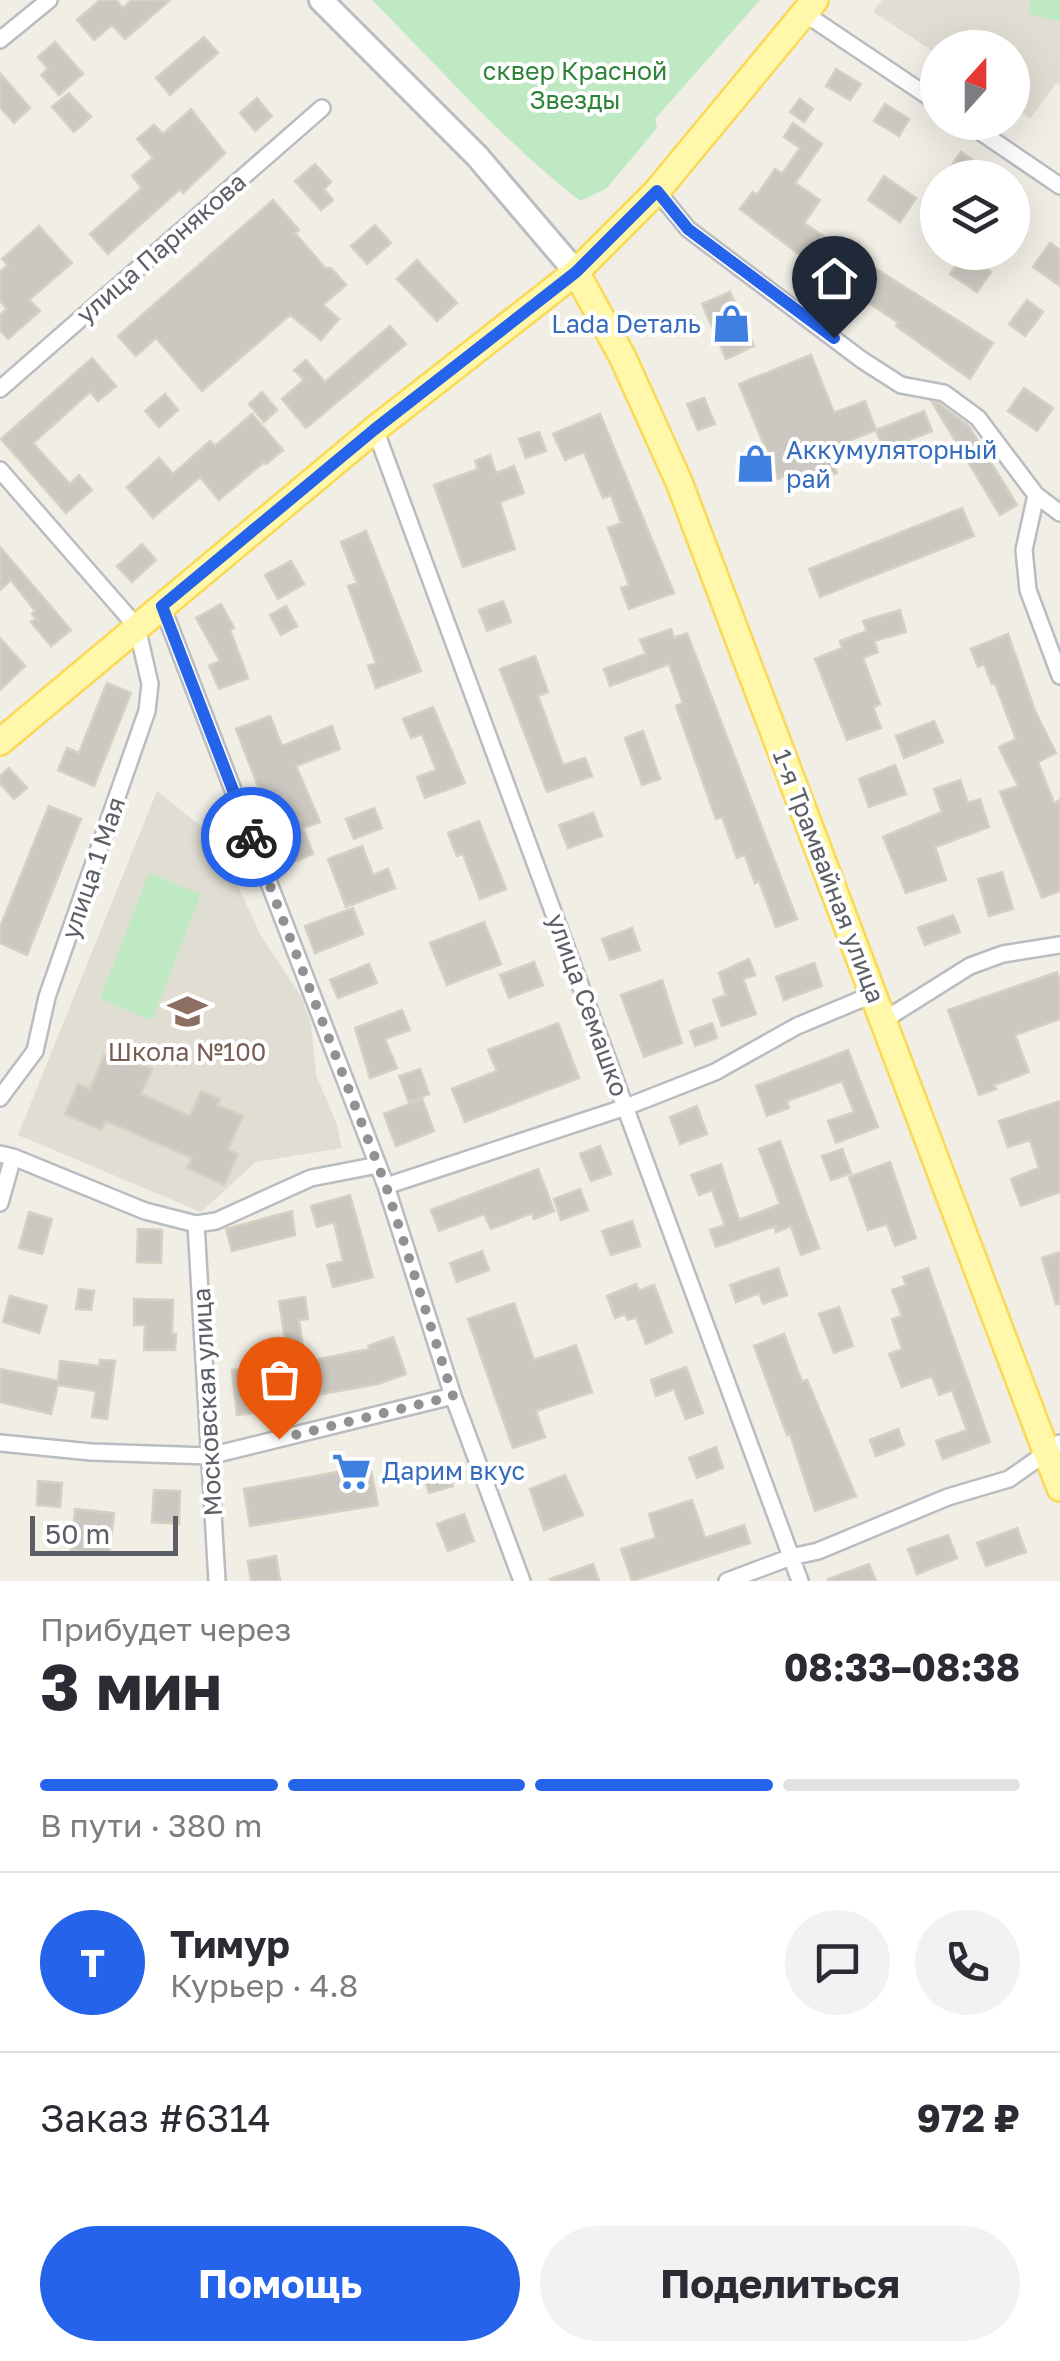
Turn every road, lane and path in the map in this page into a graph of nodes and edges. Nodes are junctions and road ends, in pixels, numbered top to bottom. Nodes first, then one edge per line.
1 (49, 0) edge
2 (321, 0) edge
3 (809, 7) edge
4 (0, 40) edge
5 (920, 90) edge
6 (322, 108) dead end
7 (992, 140) edge
8 (1060, 186) edge
9 (657, 191) junction
10 (576, 272) junction
11 (0, 388) edge
12 (375, 429) junction
13 (0, 470) edge
14 (1036, 495) junction
15 (1060, 514) edge
16 (162, 606) junction
17 (137, 627) junction
18 (1060, 676) edge
19 (0, 742) edge
20 (1060, 945) edge
21 (874, 994) junction
22 (884, 1020) junction
23 (0, 1098) edge
24 (626, 1107) junction
25 (6, 1155) edge
26 (378, 1164) junction
27 (386, 1186) junction
28 (0, 1203) edge
29 (196, 1224) junction
30 (453, 1396) junction
31 (0, 1442) edge
32 (1054, 1448) edge
33 (210, 1456) junction
34 (1060, 1488) edge
35 (791, 1557) junction
36 (217, 1581) edge
37 (522, 1581) edge
38 (727, 1581) edge
39 (800, 1581) edge

1 - 4 street
2 - 10 main road
3 - 5 street
3 - 9 main road
6 - 11 street, улица Парнякова
7 - 8 street
9 - 10 main road
9 - 14 street
10 - 12 main road
10 - 21 main road, 1-я Трамвайная улица
12 - 16 main road
12 - 24 street, улица Семашко
13 - 17 street
14 - 15 street
14 - 18 street
16 - 17 main road
16 - 26 street
17 - 19 main road
17 - 23 street, улица 1 Мая
20 - 22 street
21 - 22 main road, 1-я Трамвайная улица
21 - 24 street
22 - 32 main road, 1-я Трамвайная улица
24 - 27 street
24 - 35 street, улица Семашко
25 - 28 street
25 - 29 street
26 - 27 street
26 - 29 street
27 - 30 street
29 - 33 street, Московская улица
30 - 33 street
30 - 37 street
31 - 33 street
32 - 34 main road, 1-я Трамвайная улица
32 - 35 street
33 - 36 street, Московская улица
35 - 38 street
35 - 39 street, улица Семашко

